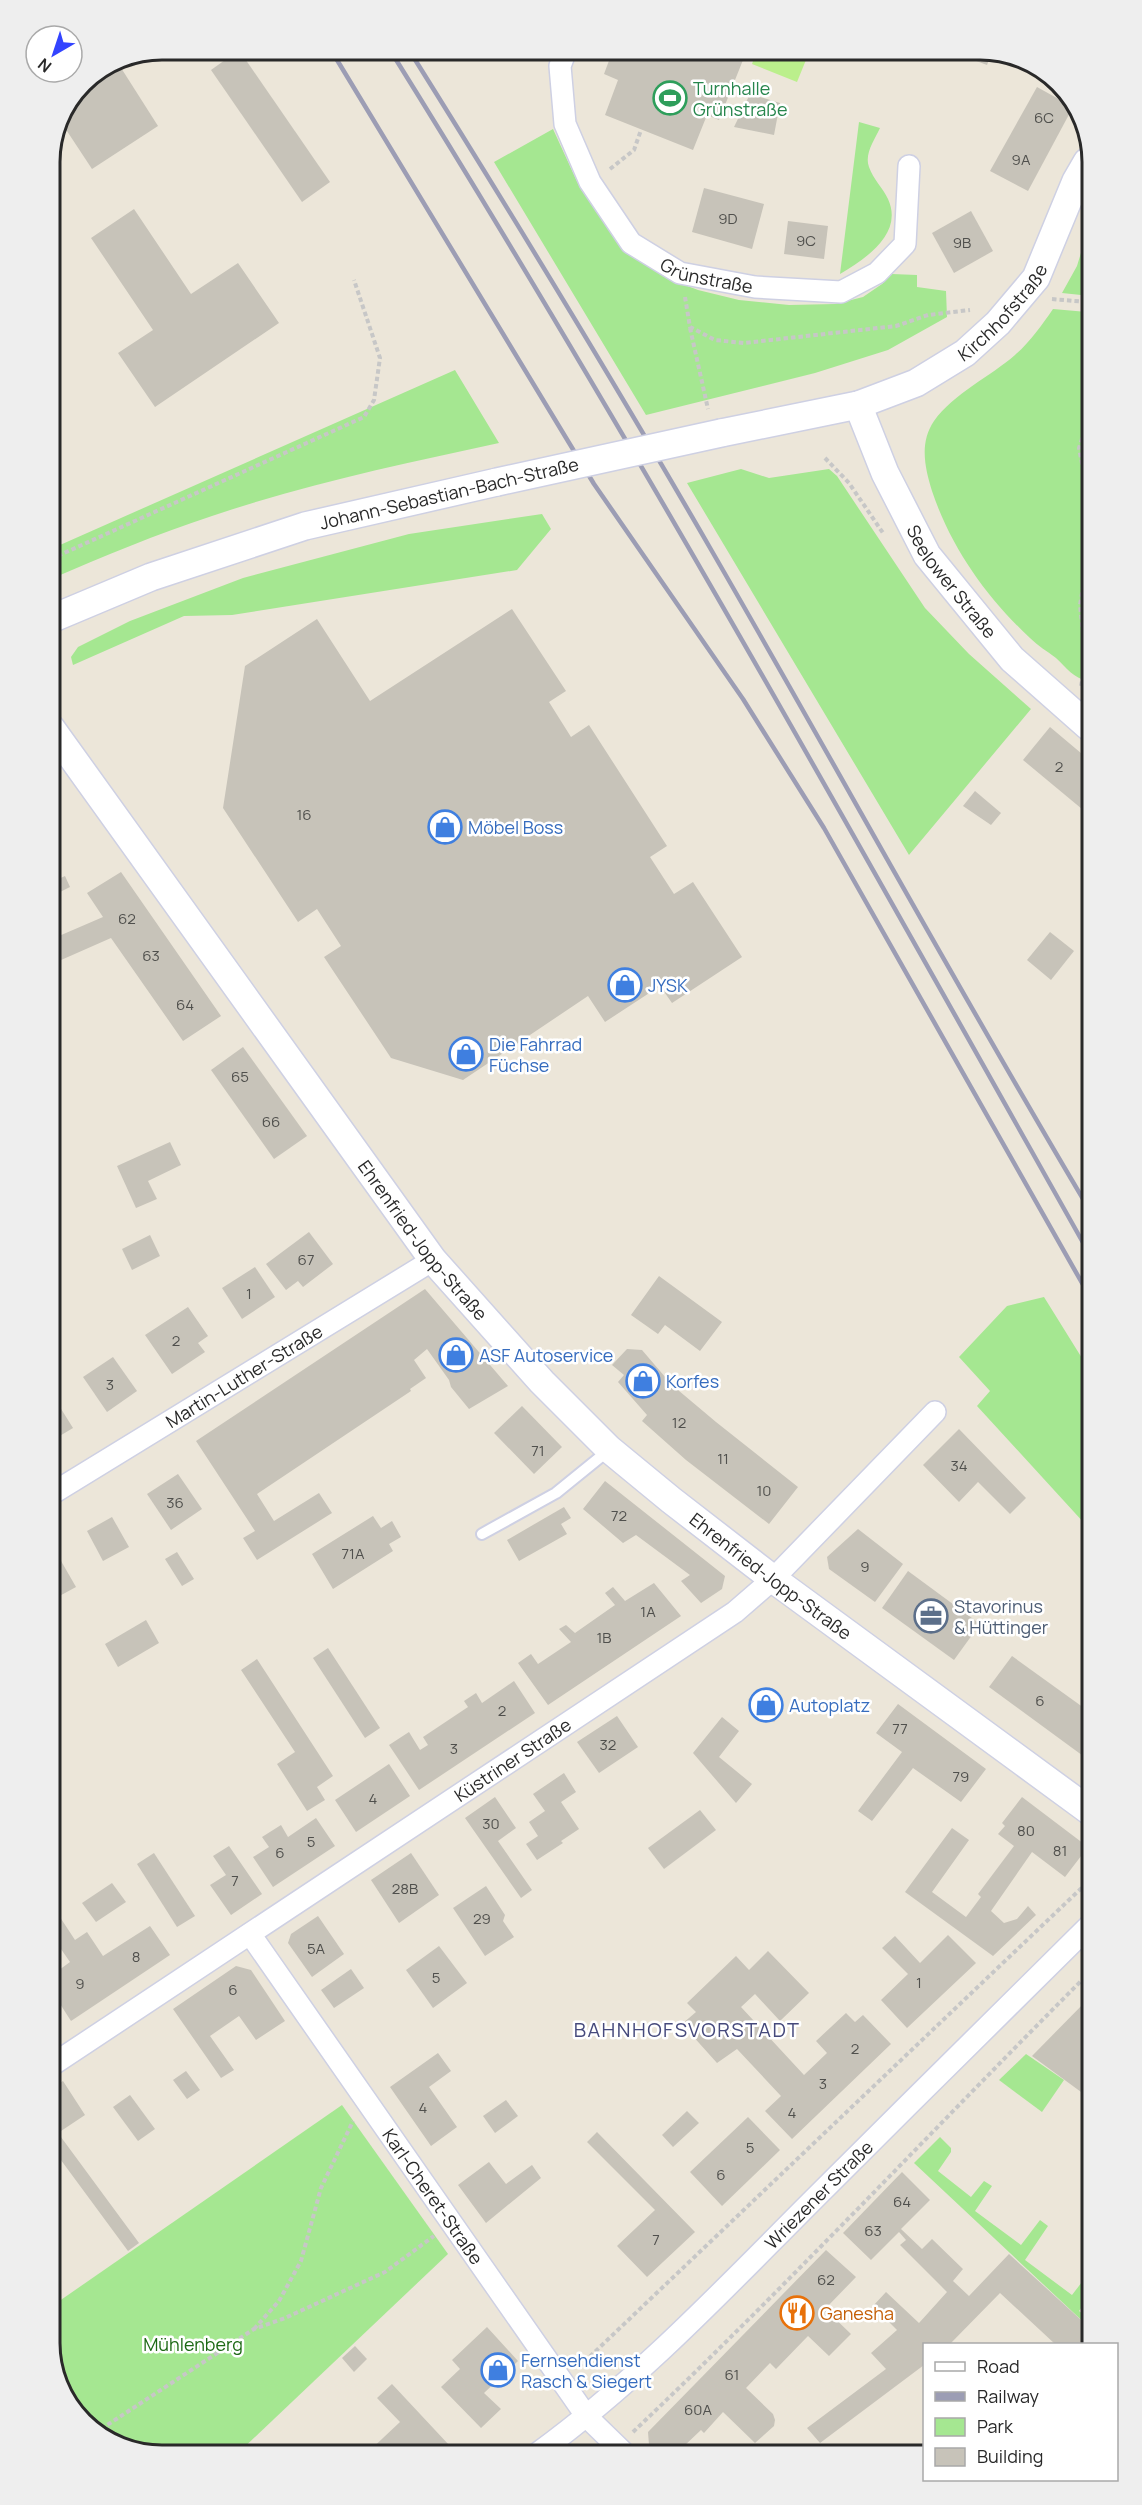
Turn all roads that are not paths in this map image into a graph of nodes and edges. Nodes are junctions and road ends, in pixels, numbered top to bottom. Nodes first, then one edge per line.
1 (562, 60) edge
2 (909, 166) dead end
3 (1082, 170) edge
4 (858, 405) junction
5 (60, 615) edge
6 (1082, 721) edge
7 (60, 741) edge
8 (433, 1260) junction
9 (935, 1412) dead end
10 (609, 1449) junction
11 (60, 1489) edge
12 (482, 1534) dead end
13 (773, 1579) junction
14 (1082, 1805) edge
15 (1082, 1933) edge
16 (250, 1934) junction
17 (60, 2059) edge
18 (587, 2417) junction
19 (549, 2445) edge
20 (616, 2445) edge

1 - 2 street, Grünstraße
3 - 4 street, Kirchhofstraße
4 - 5 street, Johann-Sebastian-Bach-Straße, bridge
4 - 6 street, Seelower Straße
7 - 8 street, Ehrenfried-Jopp-Straße
8 - 10 street, Ehrenfried-Jopp-Straße
8 - 11 street, Martin-Luther-Straße
9 - 13 street, Küstriner Straße
10 - 12 lane
10 - 13 street, Ehrenfried-Jopp-Straße
13 - 14 street, Ehrenfried-Jopp-Straße
13 - 16 street, Küstriner Straße
15 - 18 street, Wriezener Straße
16 - 17 street, Küstriner Straße
16 - 18 street, Karl-Cheret-Straße
18 - 19 street, Wriezener Straße
18 - 20 street, Karl-Cheret-Straße

